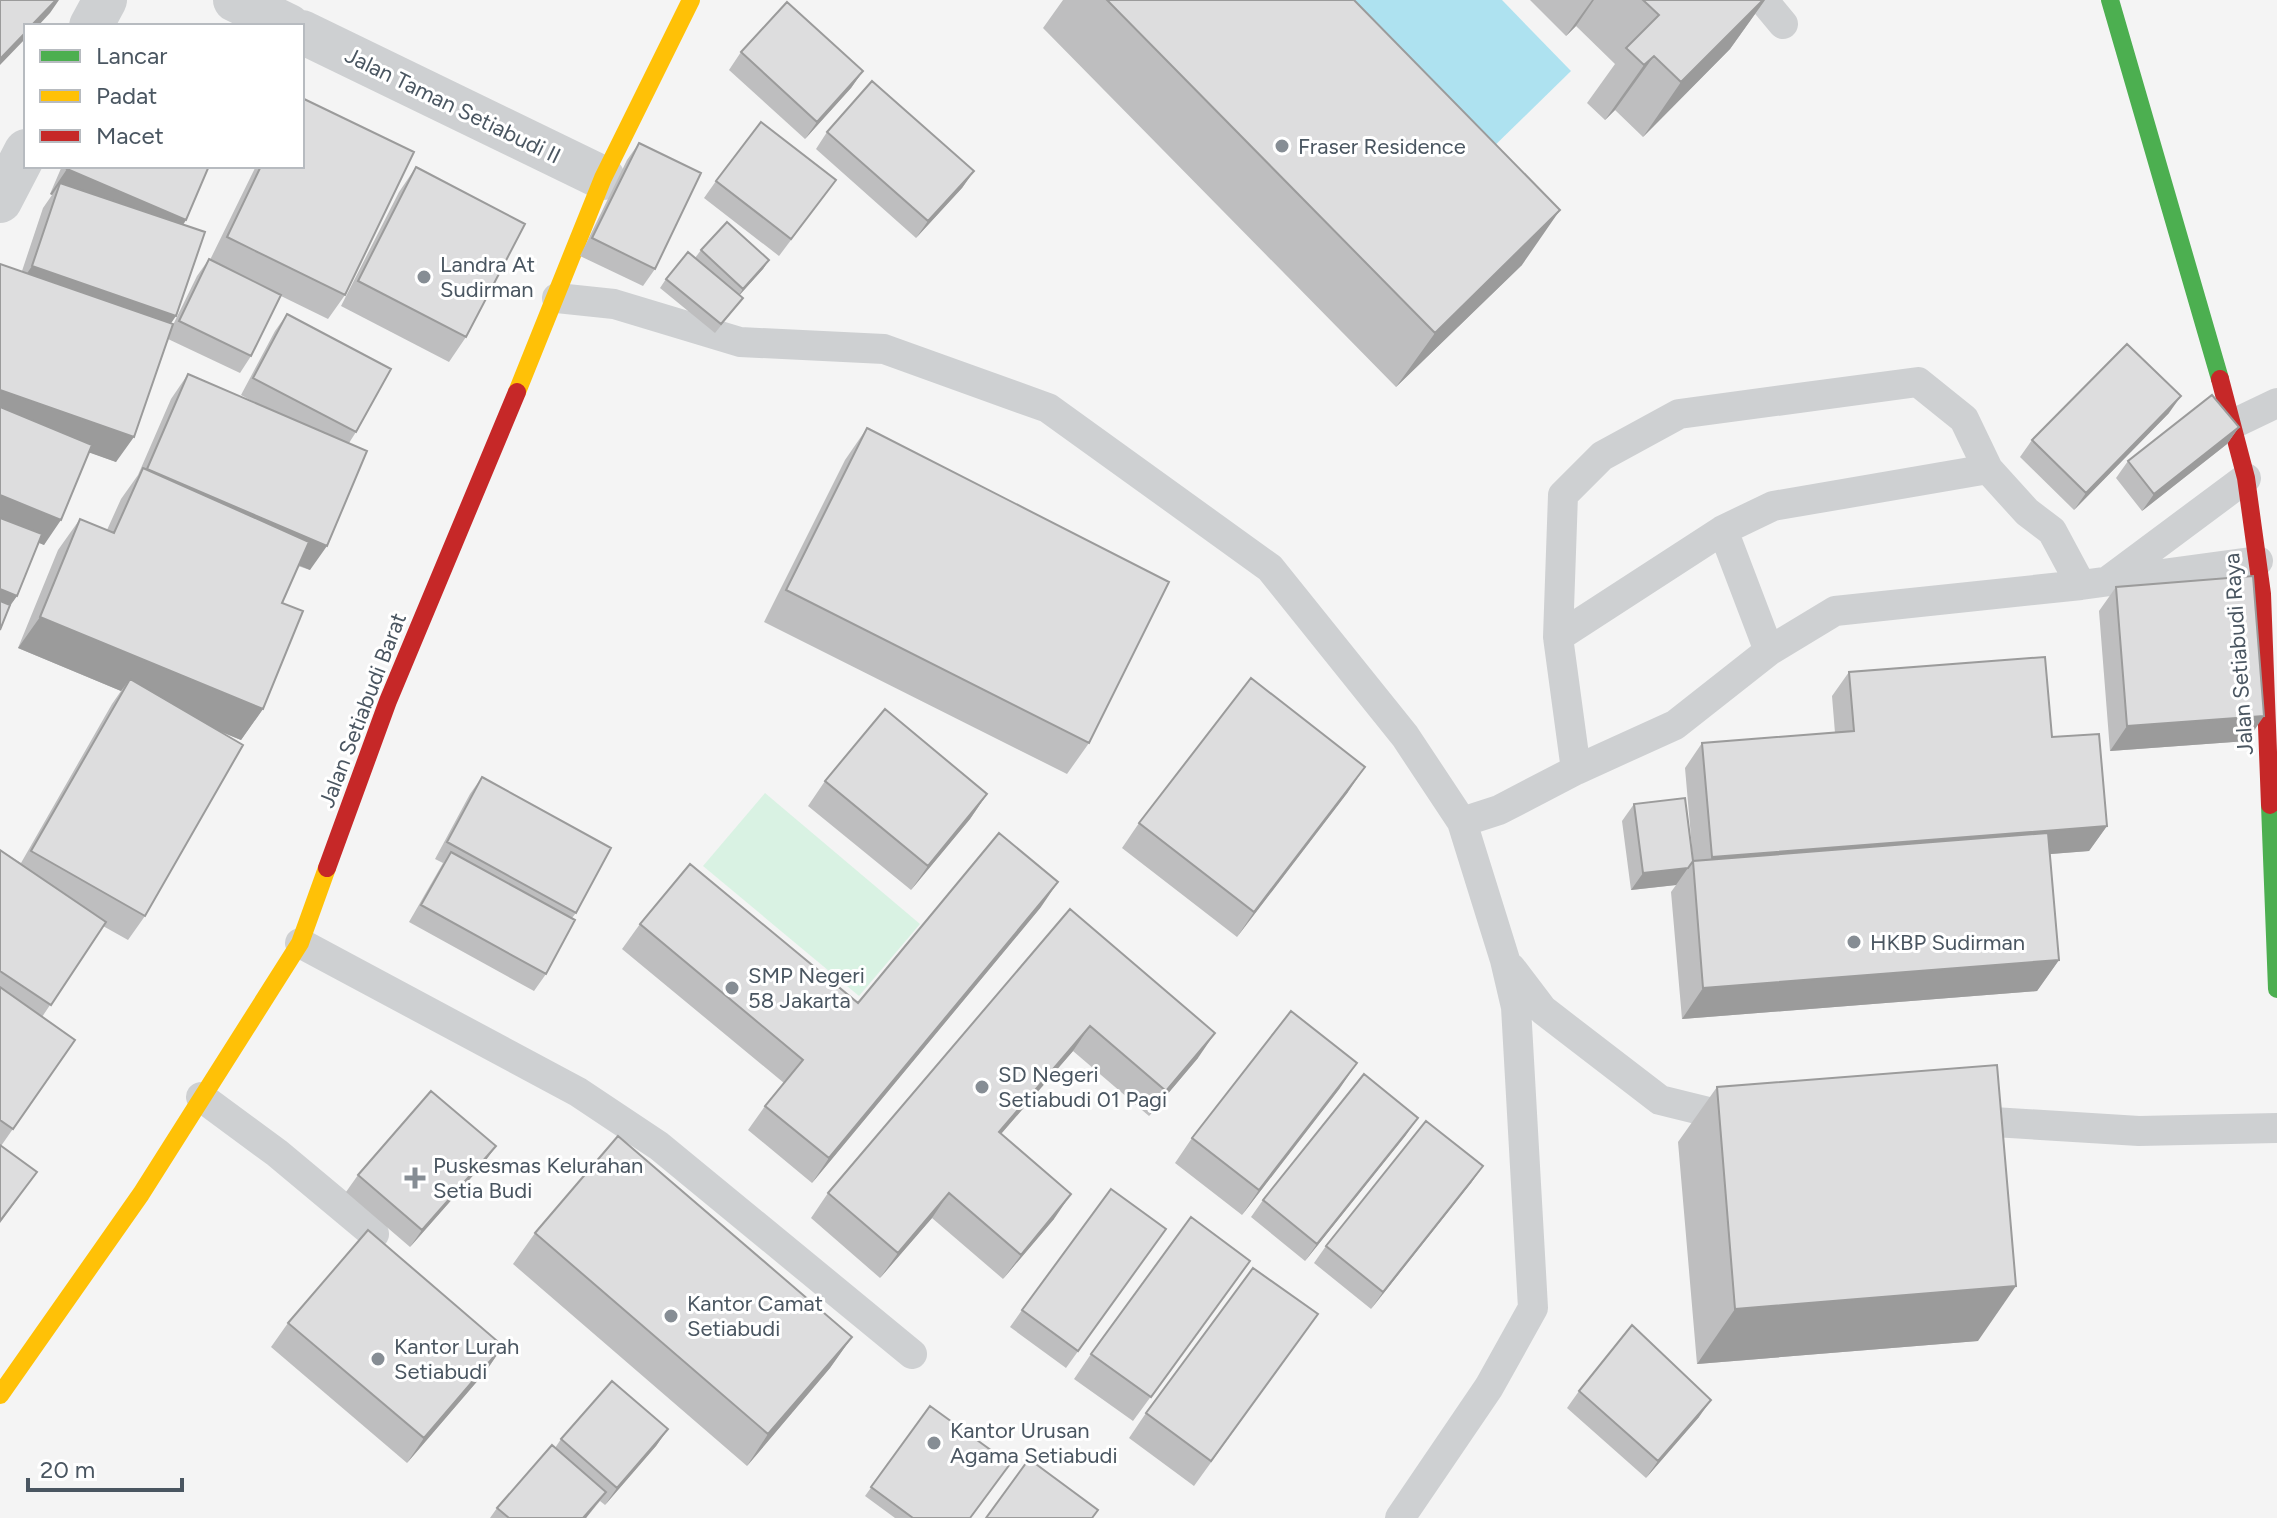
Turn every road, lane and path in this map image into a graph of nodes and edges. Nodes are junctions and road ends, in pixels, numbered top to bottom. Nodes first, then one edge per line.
1 (105, 0) edge
2 (235, 0) edge
3 (691, 0) edge
4 (1763, 0) edge
5 (2110, 0) edge
6 (92, 24) edge
7 (285, 24) edge
8 (1783, 24) dead end
9 (304, 33) edge
10 (24, 155) edge
11 (603, 178) junction
12 (0, 201) edge
13 (557, 298) junction
14 (2277, 403) edge
15 (2233, 424) junction
16 (1988, 469) junction
17 (2246, 478) junction
18 (1723, 530) junction
19 (2258, 561) junction
20 (2094, 583) junction
21 (1558, 637) junction
22 (1769, 651) junction
23 (1576, 770) junction
24 (1462, 822) junction
25 (300, 943) junction
26 (1505, 960) junction
27 (2277, 989) edge
28 (201, 1097) junction
29 (1926, 1118) edge
30 (1763, 1121) edge
31 (2277, 1128) edge
32 (374, 1234) edge
33 (912, 1354) dead end
34 (0, 1395) edge
35 (1400, 1518) edge

1 - 6 street
2 - 7 street
3 - 11 street, Jalan Setiabudi Barat
4 - 8 lane
5 - 15 street, Jalan Setiabudi Raya
9 - 11 street, Jalan Taman Setiabudi II
10 - 12 street
11 - 13 street, Jalan Setiabudi Barat
13 - 24 lane
13 - 25 street, Jalan Setiabudi Barat
14 - 15 lane
15 - 17 street, Jalan Setiabudi Raya
16 - 18 lane
16 - 20 lane
16 - 21 lane
17 - 19 street, Jalan Setiabudi Raya
17 - 20 lane
18 - 21 lane
18 - 22 lane
19 - 20 lane
19 - 27 street, Jalan Setiabudi Raya
20 - 22 lane
21 - 23 lane
22 - 23 lane
23 - 24 lane
24 - 26 lane
25 - 28 street, Jalan Setiabudi Barat
25 - 33 lane
26 - 30 lane
26 - 35 lane
28 - 32 lane
28 - 34 street, Jalan Setiabudi Barat
29 - 31 lane

